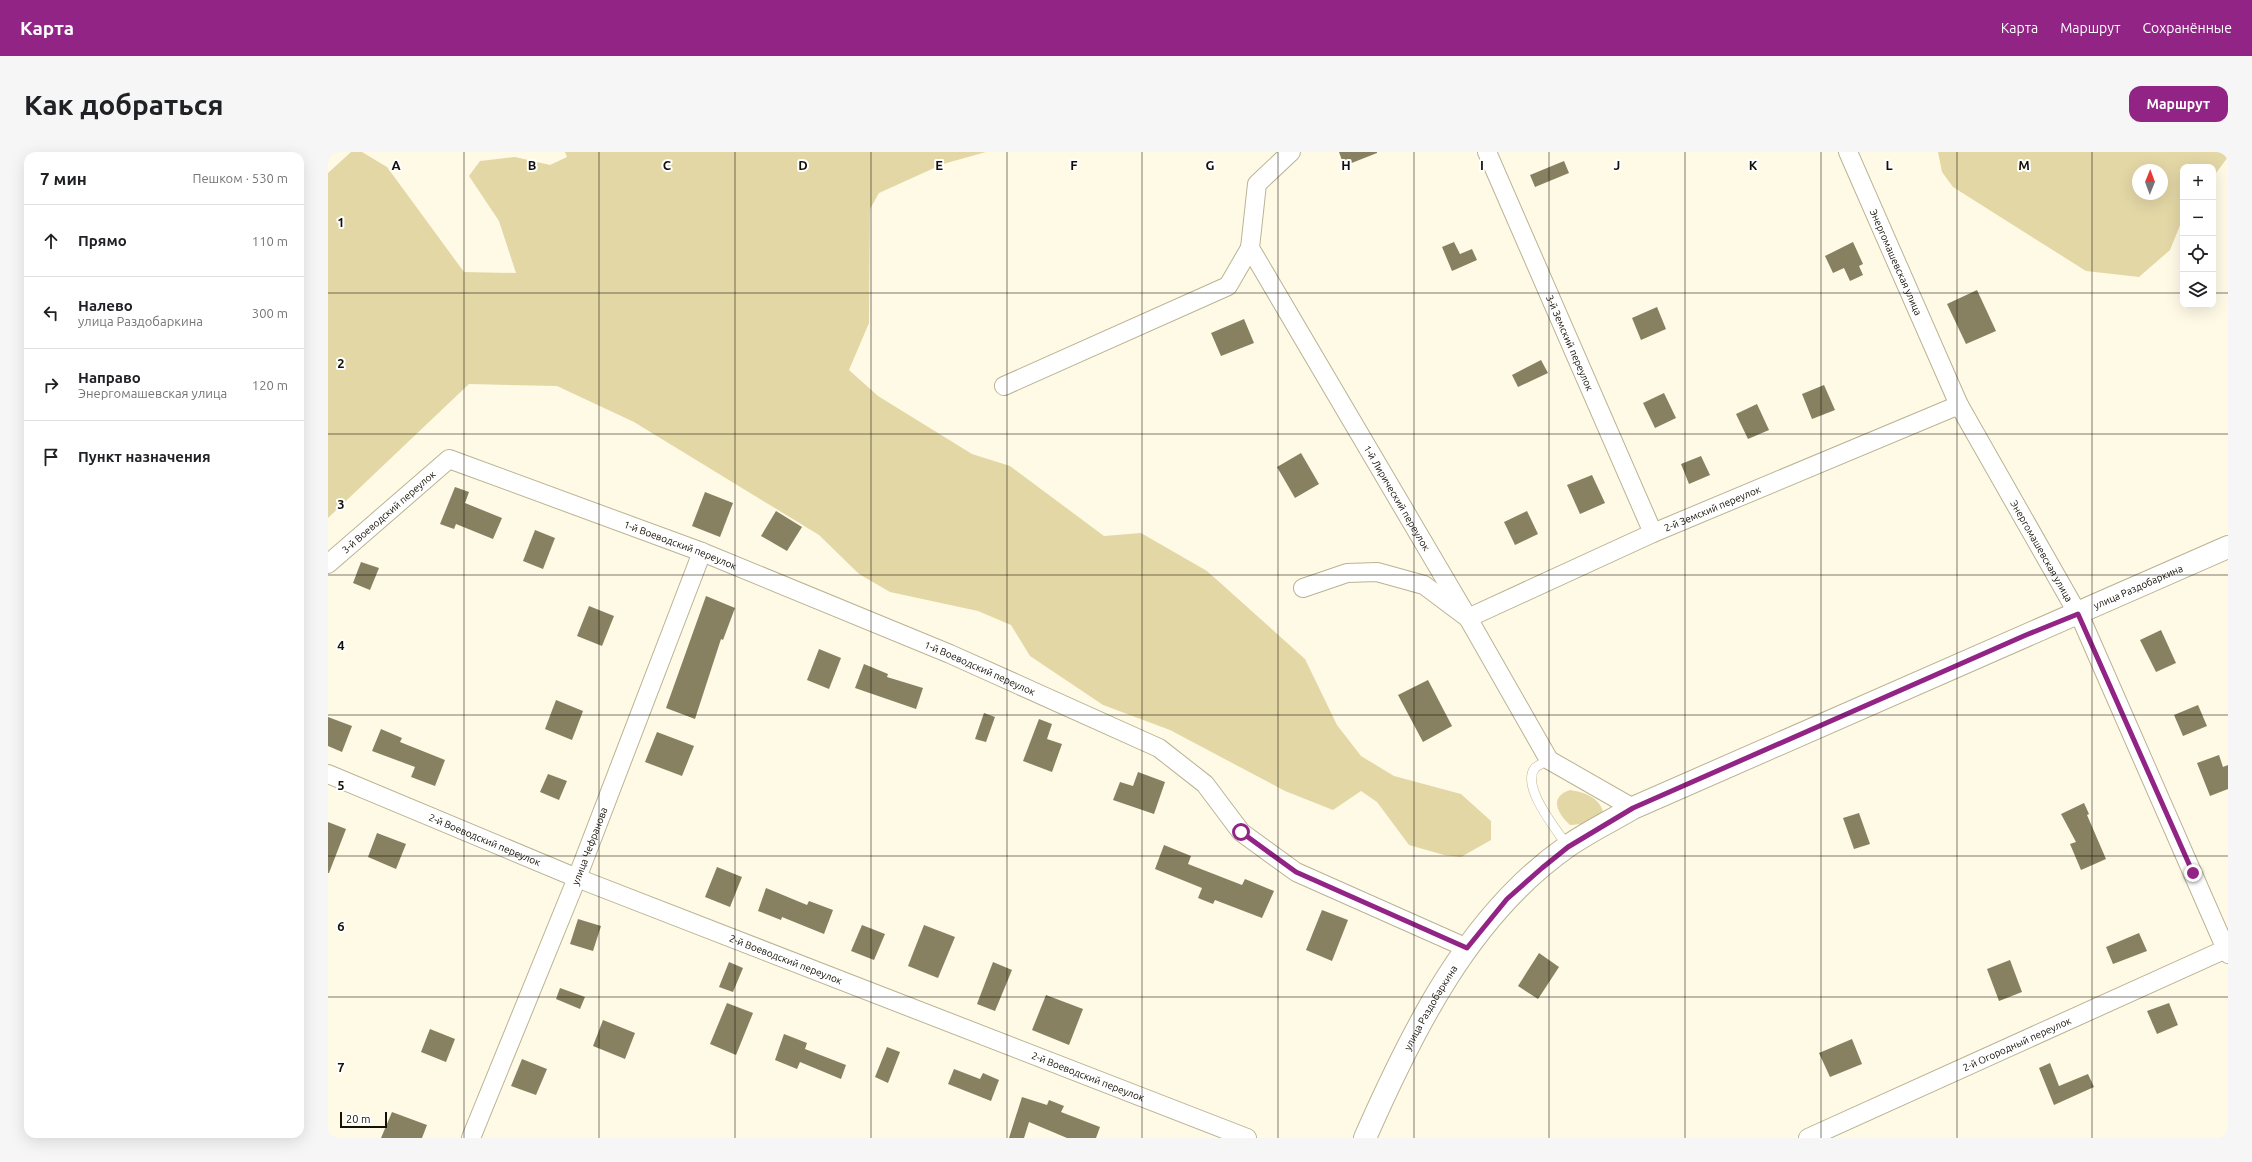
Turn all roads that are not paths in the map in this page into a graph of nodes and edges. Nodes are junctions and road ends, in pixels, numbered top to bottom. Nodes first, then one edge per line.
1 (1291, 152) edge
2 (1487, 152) edge
3 (1848, 152) edge
4 (1250, 248) junction
5 (1004, 386) dead end
6 (1959, 405) junction
7 (449, 459) joint
8 (1653, 533) junction
9 (2228, 547) edge
10 (702, 552) junction
11 (328, 564) edge
12 (1303, 588) dead end
13 (2078, 614) junction
14 (1468, 618) junction
15 (1549, 760) junction
16 (328, 774) edge
17 (1633, 808) junction
18 (1568, 847) junction
19 (577, 878) junction
20 (1467, 948) junction
21 (2227, 951) edge
22 (471, 1138) edge
23 (1247, 1138) edge
24 (1365, 1138) edge
25 (1808, 1138) edge

1 - 4 street
2 - 8 street, 3-й Земский переулок
3 - 6 street, Энергомашевская улица
4 - 5 street
4 - 14 street, 1-й Лирический переулок
6 - 8 street, 2-й Земский переулок
6 - 13 street, Энергомашевская улица
7 - 10 street, 1-й Воеводский переулок
7 - 11 street, 3-й Воеводский переулок
8 - 14 street, 2-й Земский переулок
9 - 13 street, улица Раздобаркина
10 - 19 street, улица Чефранова
10 - 20 street, 1-й Воеводский переулок
12 - 14 street
13 - 17 street, улица Раздобаркина
13 - 21 street, Энергомашевская улица
14 - 15 street, 1-й Лирический переулок
15 - 17 street
15 - 18 lane
16 - 19 street, 2-й Воеводский переулок
17 - 18 street, улица Раздобаркина
18 - 20 street, улица Раздобаркина
19 - 22 street, улица Чефранова
19 - 23 street, 2-й Воеводский переулок
20 - 24 street, улица Раздобаркина
21 - 25 street, 2-й Огородный переулок

